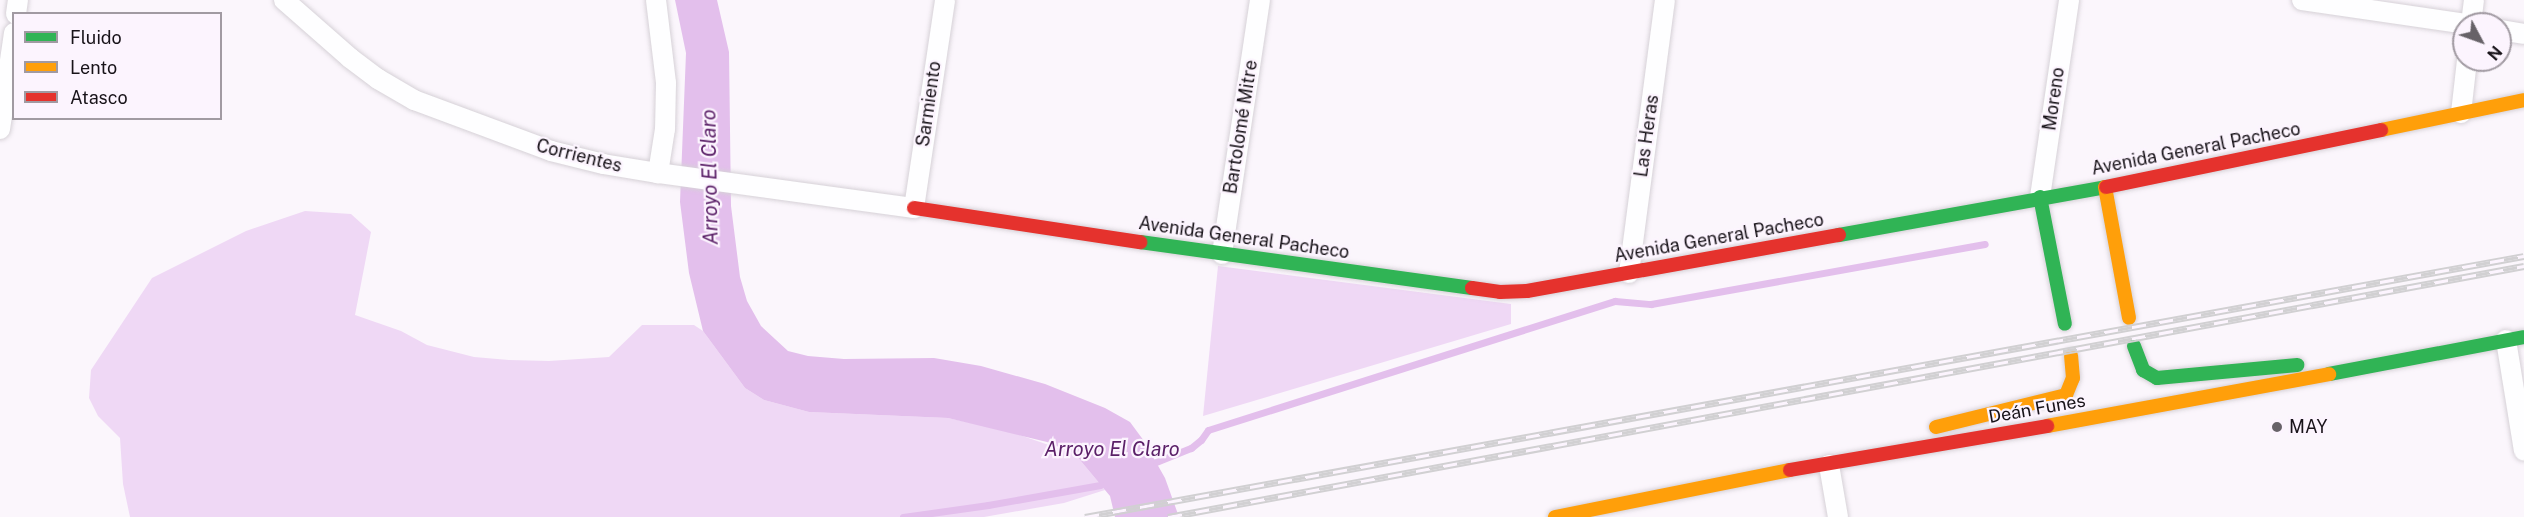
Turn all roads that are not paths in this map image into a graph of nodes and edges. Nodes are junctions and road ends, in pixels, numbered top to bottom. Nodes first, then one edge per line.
1 (284, 0) edge
2 (656, 0) edge
3 (945, 0) edge
4 (1260, 0) edge
5 (1665, 0) edge
6 (2069, 0) edge
7 (2302, 0) edge
8 (2452, 22) edge
9 (12, 47) edge
10 (2466, 72) edge
11 (2524, 100) edge
12 (2461, 113) junction
13 (0, 129) edge
14 (665, 173) junction
15 (2105, 187) junction
16 (2040, 197) junction
17 (914, 208) junction
18 (1222, 254) junction
19 (1629, 273) junction
20 (2129, 318) dead end
21 (2065, 324) dead end
22 (2515, 339) edge
23 (2134, 346) dead end
24 (2071, 356) dead end
25 (2318, 377) junction
26 (2524, 451) edge
27 (1829, 465) junction
28 (1555, 517) edge
29 (1838, 517) edge

1 - 14 street, Corrientes
2 - 14 street
3 - 17 street, Sarmiento
4 - 18 street, Bartolomé Mitre
5 - 19 street, Las Heras
6 - 16 street, Moreno
7 - 8 street
9 - 13 street
10 - 12 street
11 - 12 street, Avenida General Pacheco
12 - 15 street, Avenida General Pacheco
14 - 17 street, Corrientes
15 - 16 street, Avenida General Pacheco
15 - 20 street
16 - 19 street, Avenida General Pacheco
16 - 21 street
17 - 18 street, Avenida General Pacheco
18 - 19 street, Avenida General Pacheco
22 - 25 street, Deán Funes
22 - 26 street
23 - 25 street
24 - 27 street
25 - 27 street, Deán Funes
27 - 28 street, Deán Funes
27 - 29 street

